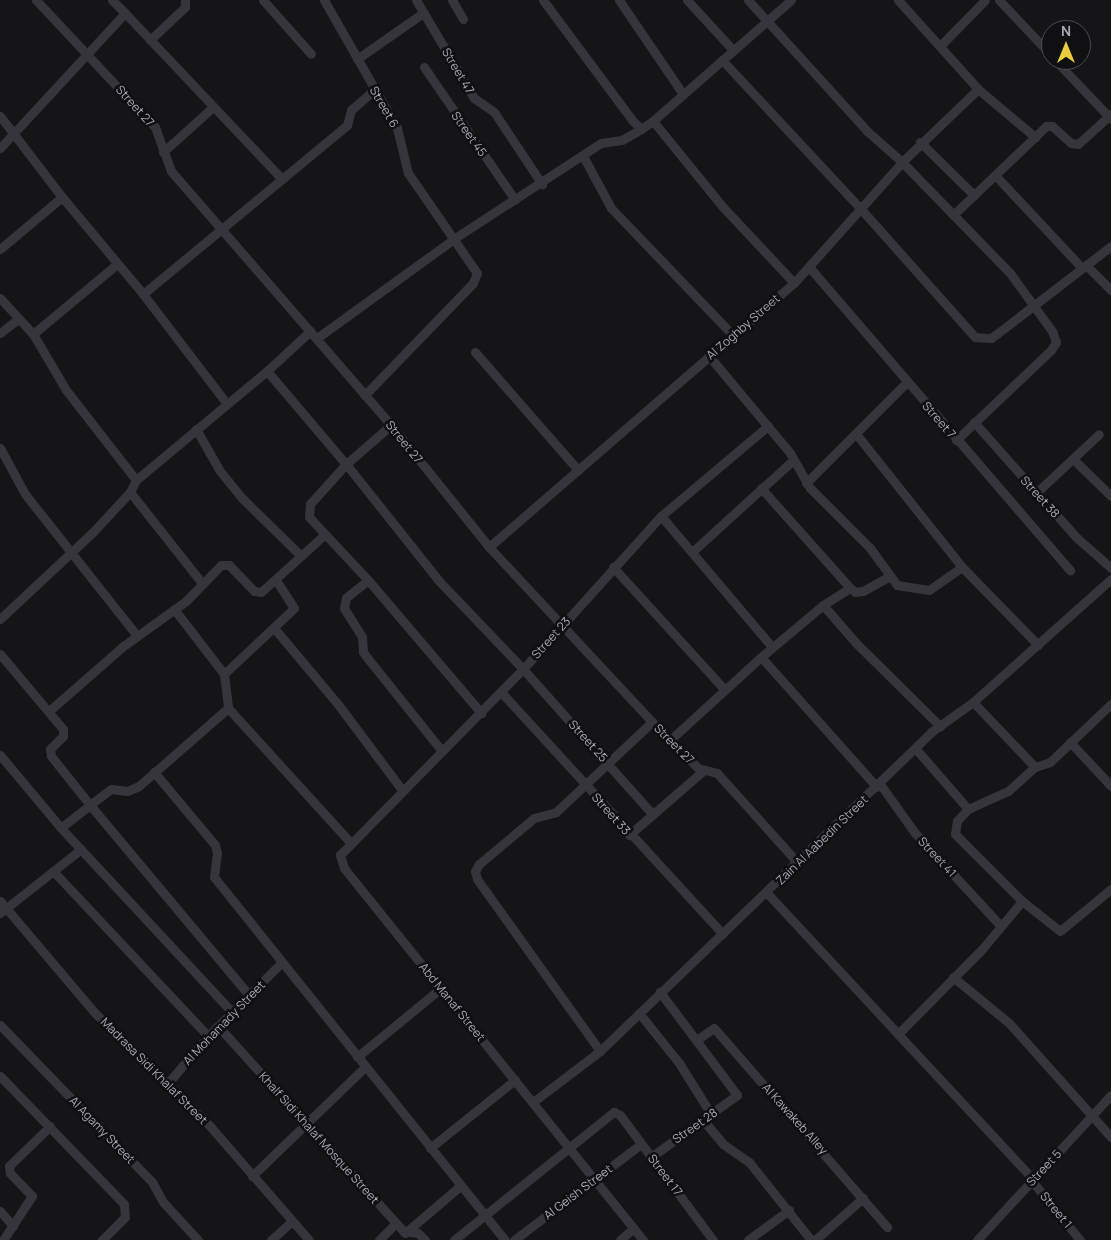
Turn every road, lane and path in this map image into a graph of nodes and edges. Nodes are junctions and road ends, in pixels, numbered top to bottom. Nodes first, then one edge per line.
1 (36, 0) edge
2 (112, 0) edge
3 (185, 0) edge
4 (263, 0) edge
5 (324, 0) edge
6 (416, 0) edge
7 (452, 0) edge
8 (543, 0) edge
9 (619, 0) edge
10 (687, 0) edge
11 (748, 0) edge
12 (791, 0) edge
13 (898, 0) edge
14 (985, 0) edge
15 (999, 0) edge
16 (125, 13) junction
17 (423, 13) junction
18 (463, 19) dead end
19 (768, 20) junction
20 (150, 40) junction
21 (1041, 45) edge
22 (940, 46) junction
23 (733, 50) junction
24 (88, 53) junction
25 (312, 54) dead end
26 (357, 59) junction
27 (722, 60) junction
28 (424, 67) dead end
29 (1065, 70) edge
30 (978, 89) junction
31 (374, 90) junction
32 (683, 94) junction
33 (213, 107) junction
34 (0, 116) edge
35 (1110, 116) edge
36 (653, 121) junction
37 (642, 129) junction
38 (14, 135) junction
39 (1035, 137) junction
40 (920, 142) junction
41 (0, 148) edge
42 (164, 152) junction
43 (583, 156) junction
44 (902, 162) junction
45 (995, 175) junction
46 (282, 179) junction
47 (542, 184) junction
48 (974, 195) junction
49 (62, 197) junction
50 (515, 200) junction
51 (860, 208) junction
52 (953, 216) junction
53 (221, 231) junction
54 (455, 238) junction
55 (1111, 246) edge
56 (0, 249) edge
57 (117, 264) junction
58 (1084, 266) junction
59 (810, 268) junction
60 (794, 283) junction
61 (1111, 290) edge
62 (143, 294) junction
63 (0, 298) edge
64 (1032, 305) junction
65 (18, 319) junction
66 (0, 333) edge
67 (33, 334) junction
68 (313, 334) junction
69 (733, 335) junction
70 (475, 352) dead end
71 (709, 356) junction
72 (267, 371) junction
73 (906, 383) junction
74 (365, 395) junction
75 (227, 404) junction
76 (974, 422) junction
77 (391, 425) junction
78 (768, 426) junction
79 (196, 429) junction
80 (1099, 434) dead end
81 (856, 436) junction
82 (956, 440) junction
83 (0, 448) edge
84 (1073, 459) junction
85 (793, 460) junction
86 (346, 464) junction
87 (578, 470) junction
88 (136, 480) junction
89 (806, 483) junction
90 (761, 488) junction
91 (130, 492) junction
92 (1036, 493) junction
93 (1111, 496) edge
94 (662, 516) junction
95 (324, 535) junction
96 (489, 547) junction
97 (72, 551) junction
98 (692, 552) junction
99 (301, 556) junction
100 (613, 567) junction
101 (962, 567) junction
102 (1111, 568) edge
103 (1070, 570) dead end
104 (890, 576) junction
105 (1111, 579) edge
106 (276, 580) junction
107 (368, 580) junction
108 (202, 582) junction
109 (850, 588) junction
110 (824, 605) junction
111 (174, 609) junction
112 (0, 619) edge
113 (563, 626) junction
114 (274, 628) junction
115 (137, 636) junction
116 (1038, 644) junction
117 (772, 647) junction
118 (0, 654) edge
119 (761, 657) junction
120 (523, 669) junction
121 (224, 674) junction
122 (725, 690) junction
123 (502, 692) junction
124 (973, 702) junction
125 (1111, 704) edge
126 (228, 708) junction
127 (48, 711) junction
128 (481, 713) junction
129 (652, 722) junction
130 (940, 726) junction
131 (670, 740) junction
132 (1070, 742) junction
133 (915, 748) junction
134 (442, 751) junction
135 (0, 755) edge
136 (608, 764) junction
137 (1035, 767) junction
138 (704, 770) junction
139 (154, 772) junction
140 (586, 786) junction
141 (879, 786) junction
142 (1111, 786) edge
143 (402, 790) junction
144 (90, 805) junction
145 (968, 809) junction
146 (652, 814) junction
147 (61, 828) junction
148 (629, 835) junction
149 (350, 842) junction
150 (81, 849) junction
151 (340, 855) joint
152 (798, 863) junction
153 (54, 872) junction
154 (1111, 889) edge
155 (767, 893) junction
156 (0, 901) edge
157 (1022, 901) junction
158 (3, 911) edge
159 (1000, 925) junction
160 (722, 934) junction
161 (281, 964) junction
162 (953, 978) junction
163 (441, 988) junction
164 (660, 992) junction
165 (248, 995) junction
166 (232, 1012) junction
167 (640, 1013) junction
168 (0, 1025) edge
169 (218, 1026) junction
170 (898, 1034) junction
171 (208, 1036) junction
172 (698, 1039) junction
173 (600, 1051) junction
174 (357, 1057) junction
175 (365, 1067) junction
176 (0, 1076) edge
177 (516, 1080) junction
178 (168, 1083) junction
179 (1111, 1095) edge
180 (533, 1102) junction
181 (707, 1117) junction
182 (1091, 1118) junction
183 (306, 1123) junction
184 (50, 1126) junction
185 (1111, 1136) edge
186 (641, 1144) junction
187 (569, 1146) junction
188 (430, 1148) junction
189 (651, 1157) junction
190 (252, 1176) junction
191 (595, 1179) junction
192 (1032, 1180) junction
193 (460, 1186) junction
194 (863, 1198) junction
195 (789, 1210) junction
196 (0, 1211) edge
197 (484, 1215) junction
198 (292, 1221) junction
199 (396, 1223) junction
200 (13, 1226) junction
201 (887, 1227) dead end
202 (634, 1228) junction
203 (405, 1233) junction
204 (3, 1240) edge
205 (102, 1240) edge
206 (198, 1240) edge
207 (271, 1240) edge
208 (309, 1240) edge
209 (379, 1240) edge
210 (425, 1240) edge
211 (454, 1240) edge
212 (505, 1240) edge
213 (514, 1240) edge
214 (620, 1240) edge
215 (643, 1240) edge
216 (713, 1240) edge
217 (748, 1240) edge
218 (811, 1240) edge
219 (815, 1240) edge
220 (977, 1240) edge
221 (1080, 1240) edge

1 - 24 street, Street 27
2 - 16 street
3 - 20 street
4 - 25 street
5 - 26 street, Street 6
6 - 17 street, Street 47
7 - 18 street
8 - 37 street
9 - 32 street
10 - 23 street
11 - 19 street
12 - 19 street
13 - 22 street
14 - 22 street
15 - 21 street
16 - 20 street
16 - 24 street
17 - 26 street
17 - 47 street, Street 47
19 - 23 street
19 - 44 street
20 - 33 street
22 - 30 street
23 - 27 street
24 - 38 street
24 - 42 street, Street 27
26 - 31 street, Street 6
27 - 32 street
27 - 51 street
28 - 50 street, Street 45
29 - 35 street
30 - 39 street
30 - 40 street, Al Zoghby Street
31 - 46 street
31 - 54 street, Street 6
32 - 36 street
33 - 42 street
33 - 46 street
34 - 38 street
35 - 39 street
36 - 37 street
36 - 60 street
37 - 43 street
38 - 41 street
38 - 49 street
39 - 45 street
40 - 44 street, Al Zoghby Street
40 - 48 street
42 - 53 street, Street 27
43 - 47 street
43 - 69 street
44 - 51 street, Al Zoghby Street
44 - 52 street
45 - 48 street
45 - 58 street
46 - 53 street
47 - 50 street
48 - 52 street
49 - 56 street
49 - 57 street
50 - 54 street
51 - 59 street, Al Zoghby Street
51 - 64 street
52 - 64 street
53 - 62 street
53 - 68 street, Street 27
54 - 68 street
54 - 74 street, Street 6
55 - 58 street
57 - 62 street
57 - 67 street
58 - 61 street
58 - 64 street
59 - 60 street, Al Zoghby Street
59 - 73 street, Street 7
60 - 69 street, Al Zoghby Street
62 - 75 street
63 - 65 street
64 - 76 street
65 - 66 street
65 - 67 street
67 - 88 street
68 - 72 street
68 - 74 street, Street 27
69 - 71 street, Al Zoghby Street
70 - 87 street
71 - 78 street
71 - 87 street, Al Zoghby Street
72 - 75 street
72 - 86 street, Street 25
73 - 81 street
73 - 82 street, Street 7
74 - 77 street, Street 27
75 - 79 street
76 - 82 street
76 - 92 street, Street 38
77 - 86 street
77 - 96 street, Street 27
78 - 85 street
78 - 94 street, Street 23
79 - 88 street
79 - 99 street
80 - 84 street
81 - 89 street
81 - 101 street
82 - 103 street, Street 7
83 - 97 street
84 - 92 street
84 - 93 street
85 - 89 street
85 - 90 street
86 - 95 street
86 - 120 street, Street 25
87 - 96 street, Al Zoghby Street
88 - 91 street
89 - 104 street
90 - 98 street
90 - 109 street
91 - 97 street
91 - 108 street
92 - 102 street, Street 38
94 - 98 street
94 - 100 street, Street 23
95 - 99 street
95 - 107 street
96 - 113 street, Street 27
97 - 112 street
97 - 115 street
98 - 117 street
99 - 106 street
100 - 113 street, Street 23
100 - 122 street
101 - 104 street
101 - 116 street
104 - 109 street
105 - 116 street, Zain Al Aabedin Street
106 - 108 street
106 - 114 street
107 - 128 street
107 - 134 street
108 - 111 street
109 - 110 street
110 - 117 street
110 - 130 street
111 - 115 street
111 - 121 street
113 - 120 street, Street 23
113 - 129 street, Street 27
114 - 121 street
114 - 143 street
115 - 127 street
116 - 124 street, Zain Al Aabedin Street
117 - 119 street
118 - 127 street
119 - 122 street
119 - 141 street, Street 41
120 - 123 street, Street 23
120 - 136 street, Street 25
121 - 126 street
122 - 131 street
123 - 128 street, Street 23
123 - 140 street, Street 33
124 - 130 street, Zain Al Aabedin Street
124 - 137 street
125 - 132 street
126 - 139 street
126 - 149 street
127 - 144 street
128 - 134 street, Street 23
129 - 131 street, Street 27
129 - 136 street
130 - 133 street, Zain Al Aabedin Street
131 - 138 street, Street 27
132 - 137 street
132 - 142 street
133 - 141 street, Zain Al Aabedin Street
133 - 145 street
134 - 143 street, Street 23
135 - 147 street
136 - 140 street
136 - 146 street, Street 25
137 - 145 street
138 - 146 street
138 - 152 street, Street 27
139 - 144 street
139 - 161 street
140 - 148 street, Street 33
140 - 173 street
141 - 152 street, Zain Al Aabedin Street
141 - 159 street, Street 41
143 - 149 street, Street 23
144 - 147 street
144 - 165 street
145 - 157 street
146 - 148 street
147 - 150 street
148 - 160 street, Street 33
149 - 151 street, Street 23
150 - 153 street
150 - 166 street
151 - 163 street, Abd Manaf Street
152 - 155 street, Zain Al Aabedin Street
153 - 158 street
153 - 171 street
154 - 157 street
155 - 160 street, Zain Al Aabedin Street
155 - 170 street, Street 1
156 - 158 street, Madrasa Sidi Khalaf Street
157 - 159 street
158 - 178 street, Madrasa Sidi Khalaf Street
159 - 162 street
160 - 164 street, Zain Al Aabedin Street
161 - 165 street, Al Mohamady Street
161 - 174 street
162 - 170 street
162 - 182 street
163 - 174 street
163 - 177 street, Abd Manaf Street
164 - 167 street, Zain Al Aabedin Street
164 - 172 street
165 - 166 street, Al Mohamady Street
166 - 169 street, Al Mohamady Street
167 - 173 street, Zain Al Aabedin Street
167 - 181 street
168 - 206 street, Al Agamy Street
169 - 171 street, Al Mohamady Street
169 - 183 street, Khalf Sidi Khalaf Mosque Street
170 - 192 street, Street 1
171 - 178 street, Al Mohamady Street
172 - 181 street, Street 28
172 - 194 street, Al Kawakeb Alley
173 - 180 street, Zain Al Aabedin Street
174 - 175 street
175 - 183 street
175 - 188 street
176 - 184 street
177 - 180 street, Abd Manaf Street
177 - 188 street
178 - 190 street, Madrasa Sidi Khalaf Street
179 - 182 street, Street 5
180 - 187 street, Abd Manaf Street
181 - 189 street, Street 28
181 - 195 street
182 - 185 street
182 - 192 street, Street 5
183 - 190 street
183 - 199 street, Khalf Sidi Khalaf Mosque Street
184 - 200 street
184 - 205 street
186 - 187 street, Street 17
186 - 189 street, Street 17
186 - 191 street, Al Geish Street
187 - 191 street, Abd Manaf Street
187 - 197 street
188 - 193 street
189 - 216 street, Street 17
190 - 198 street, Madrasa Sidi Khalaf Street
191 - 202 street, Abd Manaf Street
191 - 213 street, Al Geish Street
192 - 220 street, Street 5
192 - 221 street, Street 1
193 - 197 street
193 - 203 street
194 - 201 street, Al Kawakeb Alley
194 - 219 street
195 - 217 street
195 - 218 street
196 - 200 street
197 - 211 street
197 - 212 street
198 - 207 street
198 - 208 street, Madrasa Sidi Khalaf Street
199 - 203 street, Khalf Sidi Khalaf Mosque Street
199 - 209 street
200 - 204 street
202 - 214 street
202 - 215 street, Abd Manaf Street
203 - 210 street, Khalf Sidi Khalaf Mosque Street

